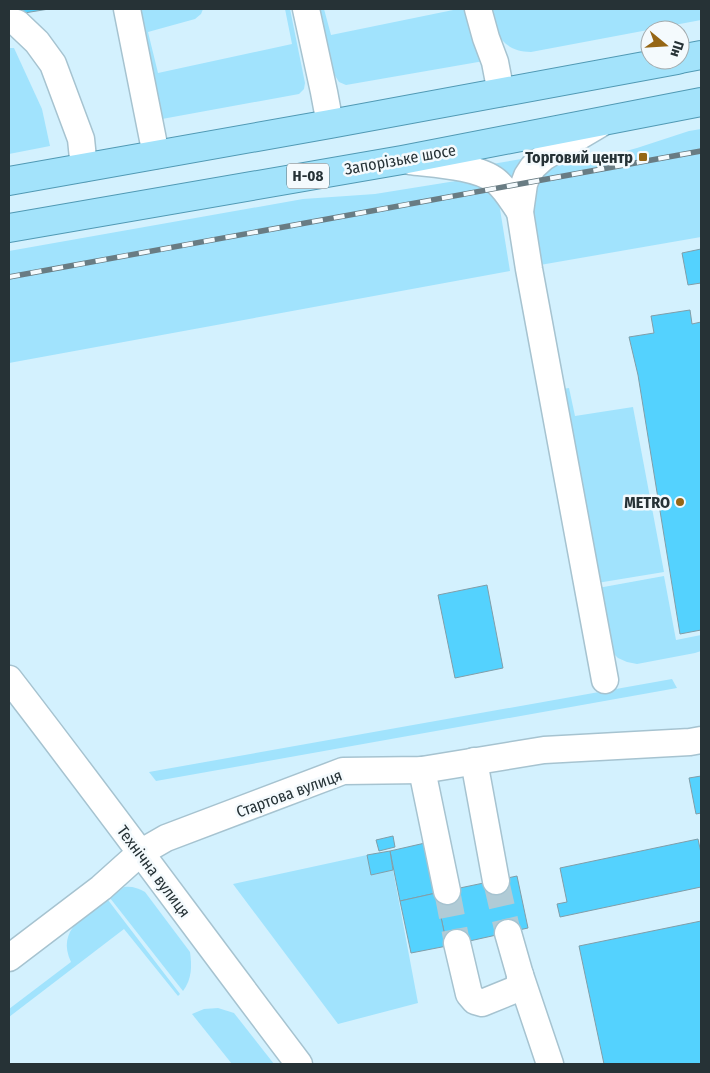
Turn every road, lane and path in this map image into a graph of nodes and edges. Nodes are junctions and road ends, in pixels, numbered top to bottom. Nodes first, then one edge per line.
1 (127, 9) edge
2 (306, 9) edge
3 (478, 9) edge
4 (9, 21) edge
5 (640, 67) edge
6 (501, 93) junction
7 (701, 102) edge
8 (607, 120) junction
9 (330, 124) junction
10 (156, 155) junction
11 (402, 160) junction
12 (84, 168) junction
13 (9, 181) edge
14 (520, 212) junction
15 (9, 228) edge
16 (9, 679) edge
17 (605, 680) dead end
18 (701, 740) edge
19 (474, 761) junction
20 (422, 770) junction
21 (140, 853) junction
22 (496, 881) tunnel mouth
23 (447, 891) tunnel mouth
24 (508, 932) tunnel mouth
25 (457, 943) tunnel mouth
26 (9, 958) edge
27 (520, 975) junction
28 (299, 1064) edge
29 (550, 1064) edge

1 - 10 street
2 - 9 street
3 - 6 street
4 - 12 street
5 - 6 main road
6 - 9 main road
7 - 8 main road, Запорізьке шосе / Н-08
8 - 11 main road, Запорізьке шосе / Н-08
8 - 14 street
9 - 10 main road
10 - 12 main road
11 - 14 street
11 - 15 main road, Запорізьке шосе / Н-08
12 - 13 main road
14 - 17 street
16 - 21 street, Технічна вулиця
18 - 19 street, Стартова вулиця
19 - 20 street, Стартова вулиця
19 - 22 street
20 - 21 street, Стартова вулиця
20 - 23 street
21 - 26 street, Стартова вулиця
21 - 28 street, Технічна вулиця
24 - 27 street
25 - 27 street
27 - 29 street

